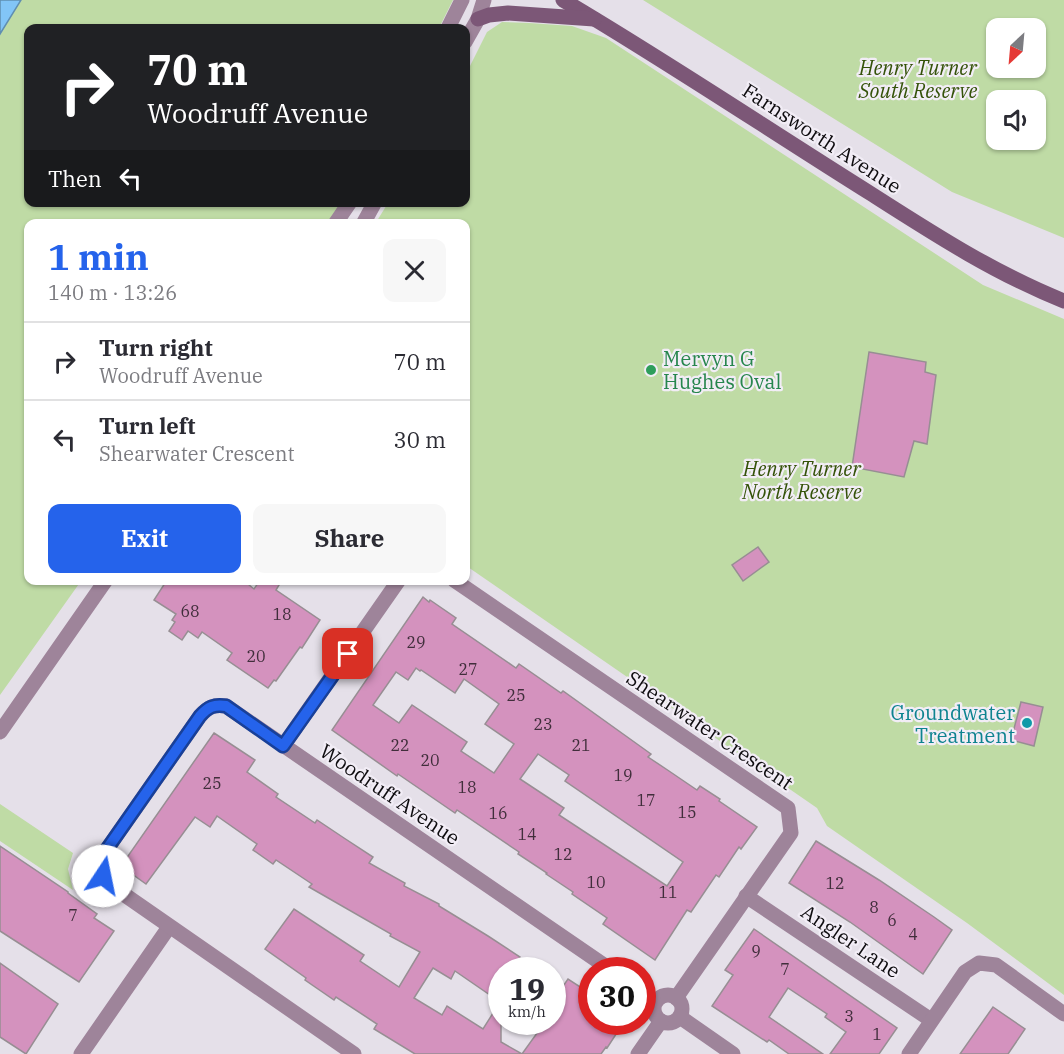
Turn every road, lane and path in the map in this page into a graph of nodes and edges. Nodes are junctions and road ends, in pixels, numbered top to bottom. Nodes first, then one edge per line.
1 (462, 0) edge
2 (484, 0) edge
3 (564, 0) edge
4 (478, 19) junction
5 (597, 20) junction
6 (450, 24) edge
7 (470, 33) edge
8 (1064, 301) edge
9 (103, 585) edge
10 (396, 585) edge
11 (461, 585) edge
12 (0, 732) edge
13 (283, 746) junction
14 (746, 896) junction
15 (169, 927) junction
16 (592, 957) edge
17 (656, 996) edge
18 (676, 998) junction
19 (1064, 1014) edge
20 (656, 1016) edge
21 (680, 1017) junction
22 (931, 1020) junction
23 (661, 1021) junction
24 (81, 1054) edge
25 (354, 1054) edge
26 (638, 1054) edge
27 (733, 1054) edge
28 (909, 1054) edge

1 - 6 street
2 - 4 street
3 - 5 main road, Farnsworth Avenue
4 - 5 main road
4 - 7 street
5 - 8 main road, Farnsworth Avenue
9 - 12 street
10 - 13 street
11 - 14 street, Shearwater Crescent
13 - 15 street, Woodruff Avenue
13 - 16 street, Woodruff Avenue
14 - 18 street, Shearwater Crescent
14 - 22 street, Angler Lane
15 - 24 street
15 - 25 street, Woodruff Avenue
17 - 18 street
18 - 21 street
19 - 22 street
20 - 23 street
21 - 23 street
21 - 27 street
22 - 28 street
23 - 26 street

